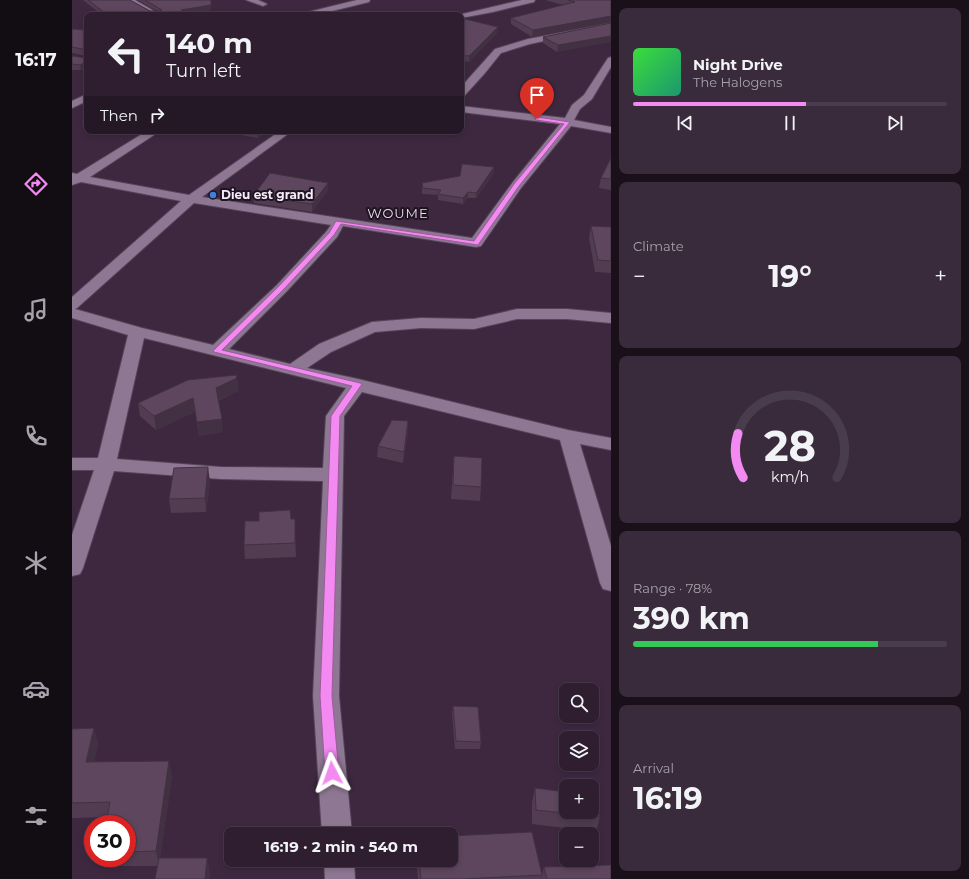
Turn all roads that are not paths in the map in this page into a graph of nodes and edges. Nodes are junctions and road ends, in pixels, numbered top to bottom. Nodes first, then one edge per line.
1 (129, 0) edge
2 (250, 0) edge
3 (366, 0) edge
4 (530, 0) edge
5 (263, 4) dead end
6 (151, 12) edge
7 (319, 12) edge
8 (464, 15) edge
9 (611, 25) edge
10 (611, 60) edge
11 (464, 90) edge
12 (84, 99) edge
13 (72, 105) edge
14 (464, 109) edge
15 (568, 122) junction
16 (611, 130) edge
17 (150, 134) edge
18 (283, 134) edge
19 (74, 180) edge
20 (191, 200) junction
21 (339, 222) junction
22 (72, 306) edge
23 (72, 313) edge
24 (611, 318) edge
25 (137, 332) junction
26 (217, 351) junction
27 (294, 369) junction
28 (358, 384) junction
29 (568, 436) junction
30 (611, 444) edge
31 (72, 464) edge
32 (106, 464) junction
33 (333, 475) junction
34 (72, 568) edge
35 (611, 583) edge
36 (336, 827) edge
37 (339, 867) edge
38 (340, 879) edge

1 - 6 street
2 - 5 street
3 - 7 street
4 - 8 street
9 - 11 street
10 - 15 street
12 - 13 street
14 - 15 street
15 - 16 street
15 - 21 street
17 - 19 street
18 - 20 street
19 - 20 street
20 - 21 street
20 - 22 street
21 - 26 street
23 - 25 street
24 - 27 street
25 - 26 street
25 - 32 street
26 - 27 street
27 - 28 street
28 - 29 street
28 - 33 street
29 - 30 street
29 - 35 street
31 - 32 street
32 - 33 street
32 - 34 street
33 - 36 street
37 - 38 street

